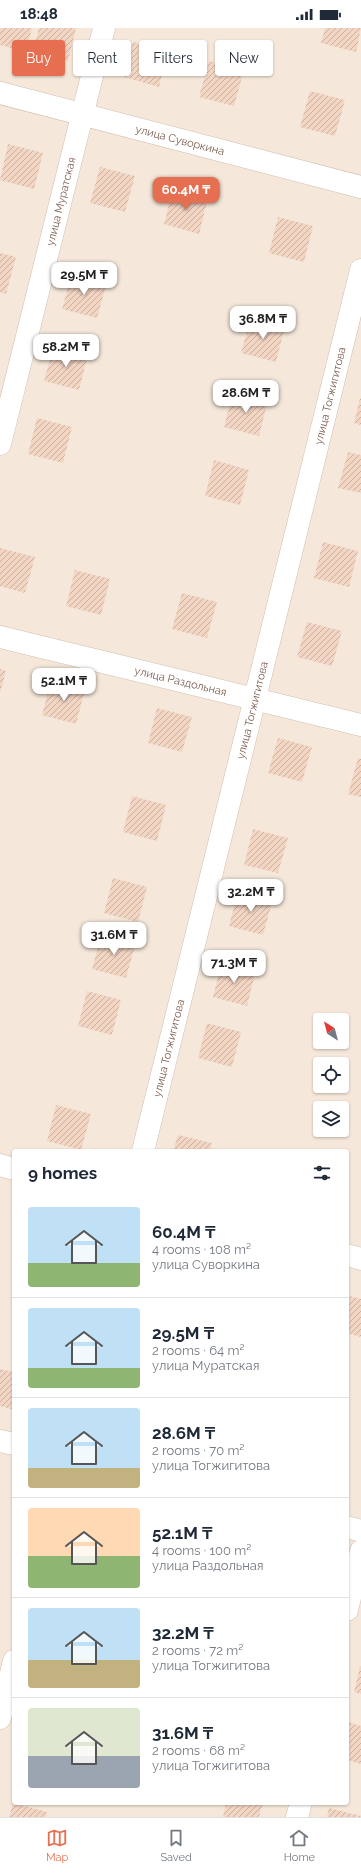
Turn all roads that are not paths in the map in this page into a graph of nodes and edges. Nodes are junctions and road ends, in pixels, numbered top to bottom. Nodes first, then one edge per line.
1 (104, 28) edge
2 (0, 93) edge
3 (82, 114) junction
4 (361, 187) edge
5 (361, 270) edge
6 (0, 444) edge
7 (0, 637) edge
8 (254, 699) junction
9 (361, 726) edge
10 (143, 1149) edge
11 (0, 1165) edge
12 (12, 1168) edge
13 (349, 1256) edge
14 (361, 1259) edge
15 (0, 1441) edge
16 (12, 1444) edge
17 (349, 1528) edge
18 (361, 1531) edge
19 (361, 1551) edge
20 (349, 1602) edge
21 (12, 1669) edge
22 (0, 1718) edge
23 (300, 1805) edge
24 (297, 1817) edge

1 - 3 street, улица Муратская
2 - 3 street, улица Суворкина
3 - 4 street, улица Суворкина
3 - 6 street, улица Муратская
5 - 8 street, улица Тогжигитова
7 - 8 street, улица Раздольная
8 - 9 street, улица Раздольная
8 - 10 street, улица Тогжигитова
11 - 12 street
13 - 14 street
15 - 16 street
17 - 18 street
19 - 20 street
21 - 22 street
23 - 24 street

